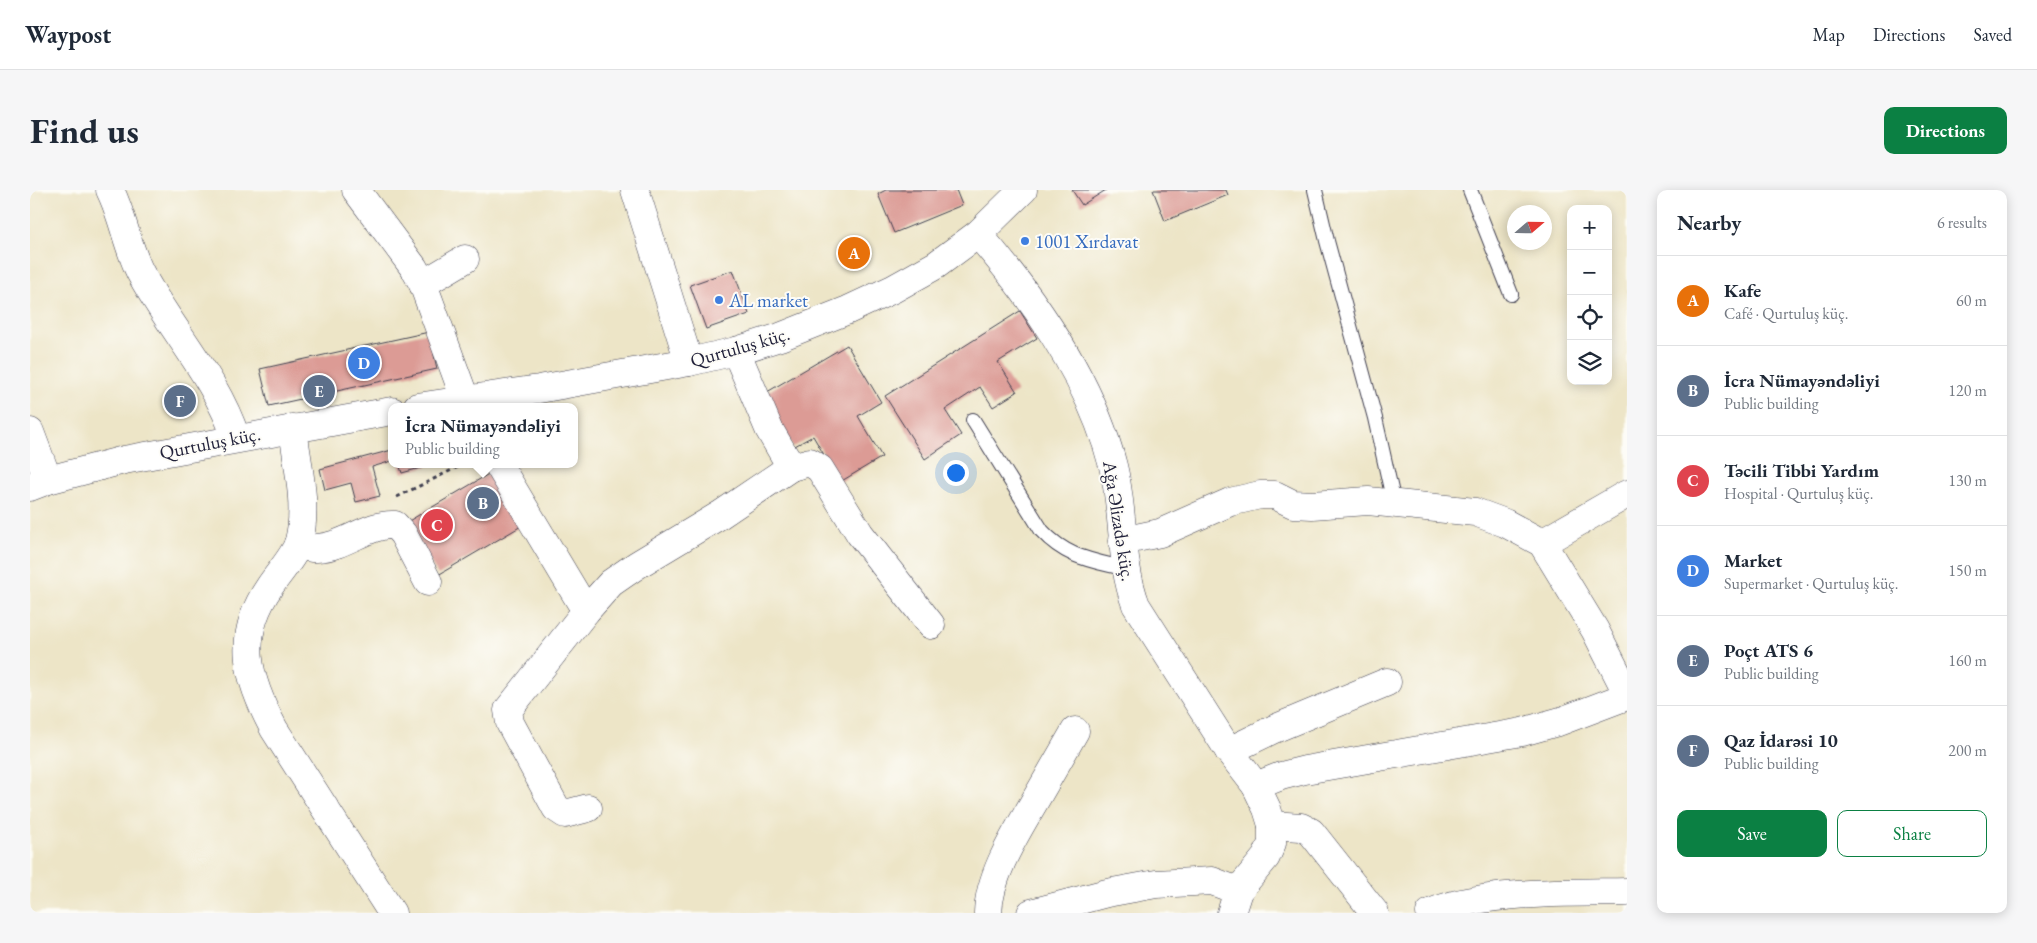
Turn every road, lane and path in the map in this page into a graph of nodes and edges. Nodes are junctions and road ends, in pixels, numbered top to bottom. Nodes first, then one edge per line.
1 (110, 190) edge
2 (356, 190) edge
3 (635, 190) edge
4 (1023, 190) edge
5 (1315, 190) edge
6 (1470, 190) edge
7 (978, 234) junction
8 (465, 259) dead end
9 (423, 284) junction
10 (1511, 294) dead end
11 (736, 351) junction
12 (689, 362) junction
13 (466, 403) edge
14 (388, 412) edge
15 (973, 420) dead end
16 (293, 428) junction
17 (30, 432) edge
18 (236, 438) junction
19 (791, 467) junction
20 (456, 468) edge
21 (500, 468) edge
22 (39, 484) edge
23 (1627, 494) edge
24 (393, 499) dead end
25 (1394, 503) junction
26 (1122, 541) junction
27 (1542, 543) junction
28 (298, 544) junction
29 (1126, 569) junction
30 (428, 582) dead end
31 (586, 611) junction
32 (931, 625) dead end
33 (1387, 682) dead end
34 (1627, 695) edge
35 (1075, 731) dead end
36 (1229, 751) junction
37 (1256, 786) junction
38 (588, 808) dead end
39 (1272, 825) junction
40 (1627, 892) edge
41 (1235, 902) edge
42 (392, 913) edge
43 (988, 913) edge
44 (1031, 913) edge
45 (1375, 913) edge
46 (1430, 913) edge

1 - 18 street
2 - 9 street
3 - 12 street
4 - 7 street, Qurtuluş küç.
5 - 25 lane
6 - 10 lane
7 - 11 street, Qurtuluş küç.
7 - 26 street, Ağa Əlizadə küç.
8 - 9 street
9 - 13 street
11 - 12 street, Qurtuluş küç.
11 - 19 street
12 - 13 street, Qurtuluş küç.
14 - 16 street, Qurtuluş küç.
15 - 29 lane
16 - 18 street, Qurtuluş küç.
16 - 28 street
17 - 22 street
18 - 22 street, Qurtuluş küç.
19 - 31 street
19 - 32 street
20 - 24 path
21 - 31 street
23 - 27 street
25 - 26 street
25 - 27 street
26 - 29 street, Ağa Əlizadə küç.
27 - 34 street
28 - 30 street
28 - 42 street
29 - 36 street, Ağa Əlizadə küç.
31 - 38 street
33 - 36 street
34 - 37 street
35 - 43 street
36 - 37 street, Ağa Əlizadə küç.
37 - 39 street, Ağa Əlizadə küç.
39 - 41 street, Ağa Əlizadə küç.
39 - 45 street
40 - 46 street
41 - 44 street

